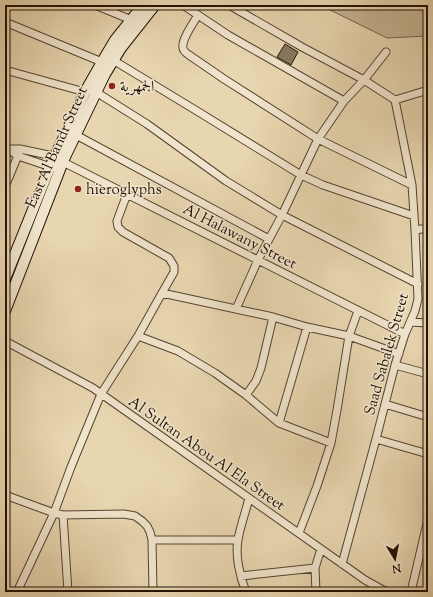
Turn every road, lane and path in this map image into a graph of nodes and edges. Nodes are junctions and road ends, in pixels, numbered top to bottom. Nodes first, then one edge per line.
1 (95, 5) edge
2 (143, 5) edge
3 (154, 5) edge
4 (183, 5) edge
5 (229, 5) edge
6 (198, 15) junction
7 (5, 22) edge
8 (135, 22) junction
9 (386, 52) dead end
10 (113, 60) junction
11 (102, 62) junction
12 (5, 70) edge
13 (364, 80) junction
14 (428, 90) edge
15 (85, 92) junction
16 (96, 92) junction
17 (394, 100) junction
18 (344, 101) junction
19 (76, 135) junction
20 (318, 139) junction
21 (7, 149) edge
22 (20, 149) junction
23 (18, 156) junction
24 (60, 162) junction
25 (50, 167) junction
26 (301, 175) junction
27 (5, 185) edge
28 (412, 185) junction
29 (127, 194) junction
30 (282, 215) junction
31 (414, 216) junction
32 (428, 228) edge
33 (415, 230) junction
34 (269, 239) junction
35 (258, 260) junction
36 (5, 279) edge
37 (418, 284) junction
38 (162, 293) junction
39 (236, 308) junction
40 (5, 311) edge
41 (358, 311) junction
42 (273, 317) junction
43 (410, 322) junction
44 (428, 323) edge
45 (306, 327) junction
46 (405, 334) junction
47 (138, 336) junction
48 (349, 336) junction
49 (5, 341) edge
50 (399, 354) junction
51 (395, 365) junction
52 (428, 374) edge
53 (101, 394) junction
54 (246, 396) junction
55 (385, 404) junction
56 (428, 416) edge
57 (279, 423) junction
58 (376, 439) junction
59 (331, 443) junction
60 (428, 454) edge
61 (5, 495) edge
62 (249, 498) junction
63 (54, 513) junction
64 (63, 515) junction
65 (428, 519) edge
66 (299, 533) junction
67 (152, 540) junction
68 (238, 540) junction
69 (321, 549) junction
70 (342, 564) junction
71 (315, 568) junction
72 (240, 576) junction
73 (17, 592) edge
74 (68, 592) edge
75 (154, 592) edge
76 (246, 592) edge
77 (316, 592) edge
78 (390, 592) edge
79 (410, 592) edge

1 - 8 street
2 - 8 main road, East Al Bandr Street
3 - 8 main road, East Al Bandr Street
4 - 6 street
5 - 13 street
6 - 18 street
6 - 20 street
7 - 11 street
8 - 10 main road, East Al Bandr Street
8 - 11 main road, East Al Bandr Street
9 - 13 street
10 - 16 main road, East Al Bandr Street
10 - 26 street
11 - 15 main road, East Al Bandr Street
12 - 15 street
13 - 17 street
13 - 18 street
14 - 17 street
15 - 24 main road, East Al Bandr Street
16 - 19 main road, East Al Bandr Street
16 - 30 street
17 - 28 street, Saad Sabalek Street
18 - 20 street
19 - 24 main road, East Al Bandr Street
19 - 34 street
20 - 26 street
20 - 28 street
21 - 22 street, Al Halawany Street
21 - 23 street
22 - 23 street
22 - 24 street, Al Halawany Street
23 - 25 street
23 - 27 street
24 - 25 main road, East Al Bandr Street
24 - 29 street, Al Halawany Street
24 - 40 main road, East Al Bandr Street
25 - 36 main road, East Al Bandr Street
26 - 30 street
26 - 31 street
28 - 31 street, Saad Sabalek Street
29 - 35 street, Al Halawany Street
29 - 38 street
30 - 34 street
30 - 37 street
31 - 33 street, Saad Sabalek Street
32 - 33 street
33 - 37 street, Saad Sabalek Street
34 - 35 street
35 - 39 street
35 - 41 street, Al Halawany Street
37 - 43 street, Saad Sabalek Street
38 - 39 street
38 - 47 street
39 - 42 street
41 - 46 street, Al Halawany Street
41 - 48 street
42 - 45 street
42 - 54 street
43 - 44 street
43 - 46 street, Saad Sabalek Street
45 - 48 street
45 - 57 street
46 - 50 street, Saad Sabalek Street
47 - 53 street
47 - 54 street
48 - 50 street
48 - 59 street
49 - 53 street, Al Sultan Abou Al Ela Street
50 - 51 street, Saad Sabalek Street
51 - 52 street
51 - 55 street, Saad Sabalek Street
53 - 62 street, Al Sultan Abou Al Ela Street
53 - 63 street
54 - 57 street
55 - 56 street
55 - 58 street, Saad Sabalek Street
57 - 59 street
58 - 60 street
58 - 70 street, Saad Sabalek Street
59 - 66 street
61 - 63 street
62 - 66 street, Al Sultan Abou Al Ela Street
62 - 68 street
63 - 64 street
63 - 73 street
64 - 67 street
64 - 74 street
65 - 79 street
66 - 69 street, Al Sultan Abou Al Ela Street
67 - 68 street
67 - 75 street
68 - 72 street
69 - 70 street, Al Sultan Abou Al Ela Street
69 - 71 street
70 - 78 street, Al Sultan Abou Al Ela Street
71 - 72 street
71 - 77 street
72 - 76 street

